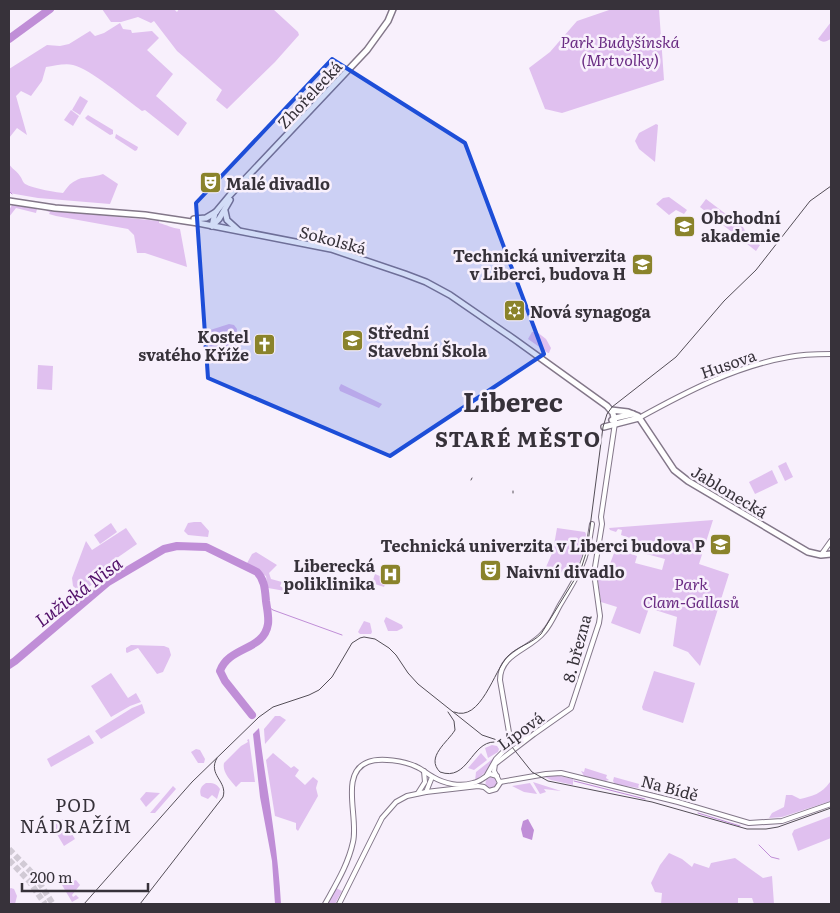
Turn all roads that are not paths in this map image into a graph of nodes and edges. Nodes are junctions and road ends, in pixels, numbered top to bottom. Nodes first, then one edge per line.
1 (393, 9) edge
2 (235, 192) junction
3 (9, 201) edge
4 (225, 209) junction
5 (217, 211) junction
6 (183, 219) junction
7 (212, 226) junction
8 (237, 229) junction
9 (831, 354) edge
10 (611, 410) junction
11 (638, 416) junction
12 (615, 421) junction
13 (592, 524) dead end
14 (831, 540) edge
15 (831, 554) edge
16 (821, 555) junction
17 (570, 710) joint
18 (510, 733) junction
19 (534, 734) junction
20 (424, 771) junction
21 (497, 776) junction
22 (432, 777) junction
23 (486, 777) junction
24 (500, 782) junction
25 (484, 787) junction
26 (426, 792) junction
27 (418, 793) junction
28 (831, 804) edge
29 (324, 904) edge
30 (339, 904) edge

1 - 2 main road, Zhořelecká
2 - 4 main road, Zhořelecká
2 - 5 main road, Zhořelecká
3 - 6 main road
4 - 7 main road, Zhořelecká
4 - 8 main road
5 - 6 main road
5 - 7 main road
6 - 7 main road, Sokolská
7 - 8 main road, Sokolská
8 - 10 main road, Sokolská
9 - 11 street, Husova
10 - 11 main road
10 - 12 main road
11 - 12 main road
11 - 16 main road, Jablonecká
12 - 17 street, 8. března
13 - 18 street
14 - 16 street
15 - 16 main road, Jablonecká
17 - 19 street, Lípová
18 - 19 street
18 - 23 street
19 - 21 street, Lípová
20 - 22 street
20 - 27 street
20 - 29 street
21 - 23 street
21 - 24 street
22 - 23 street
22 - 26 street
23 - 25 street
24 - 25 street
24 - 28 street, Na Bídě
25 - 26 street
26 - 27 street
27 - 30 street

